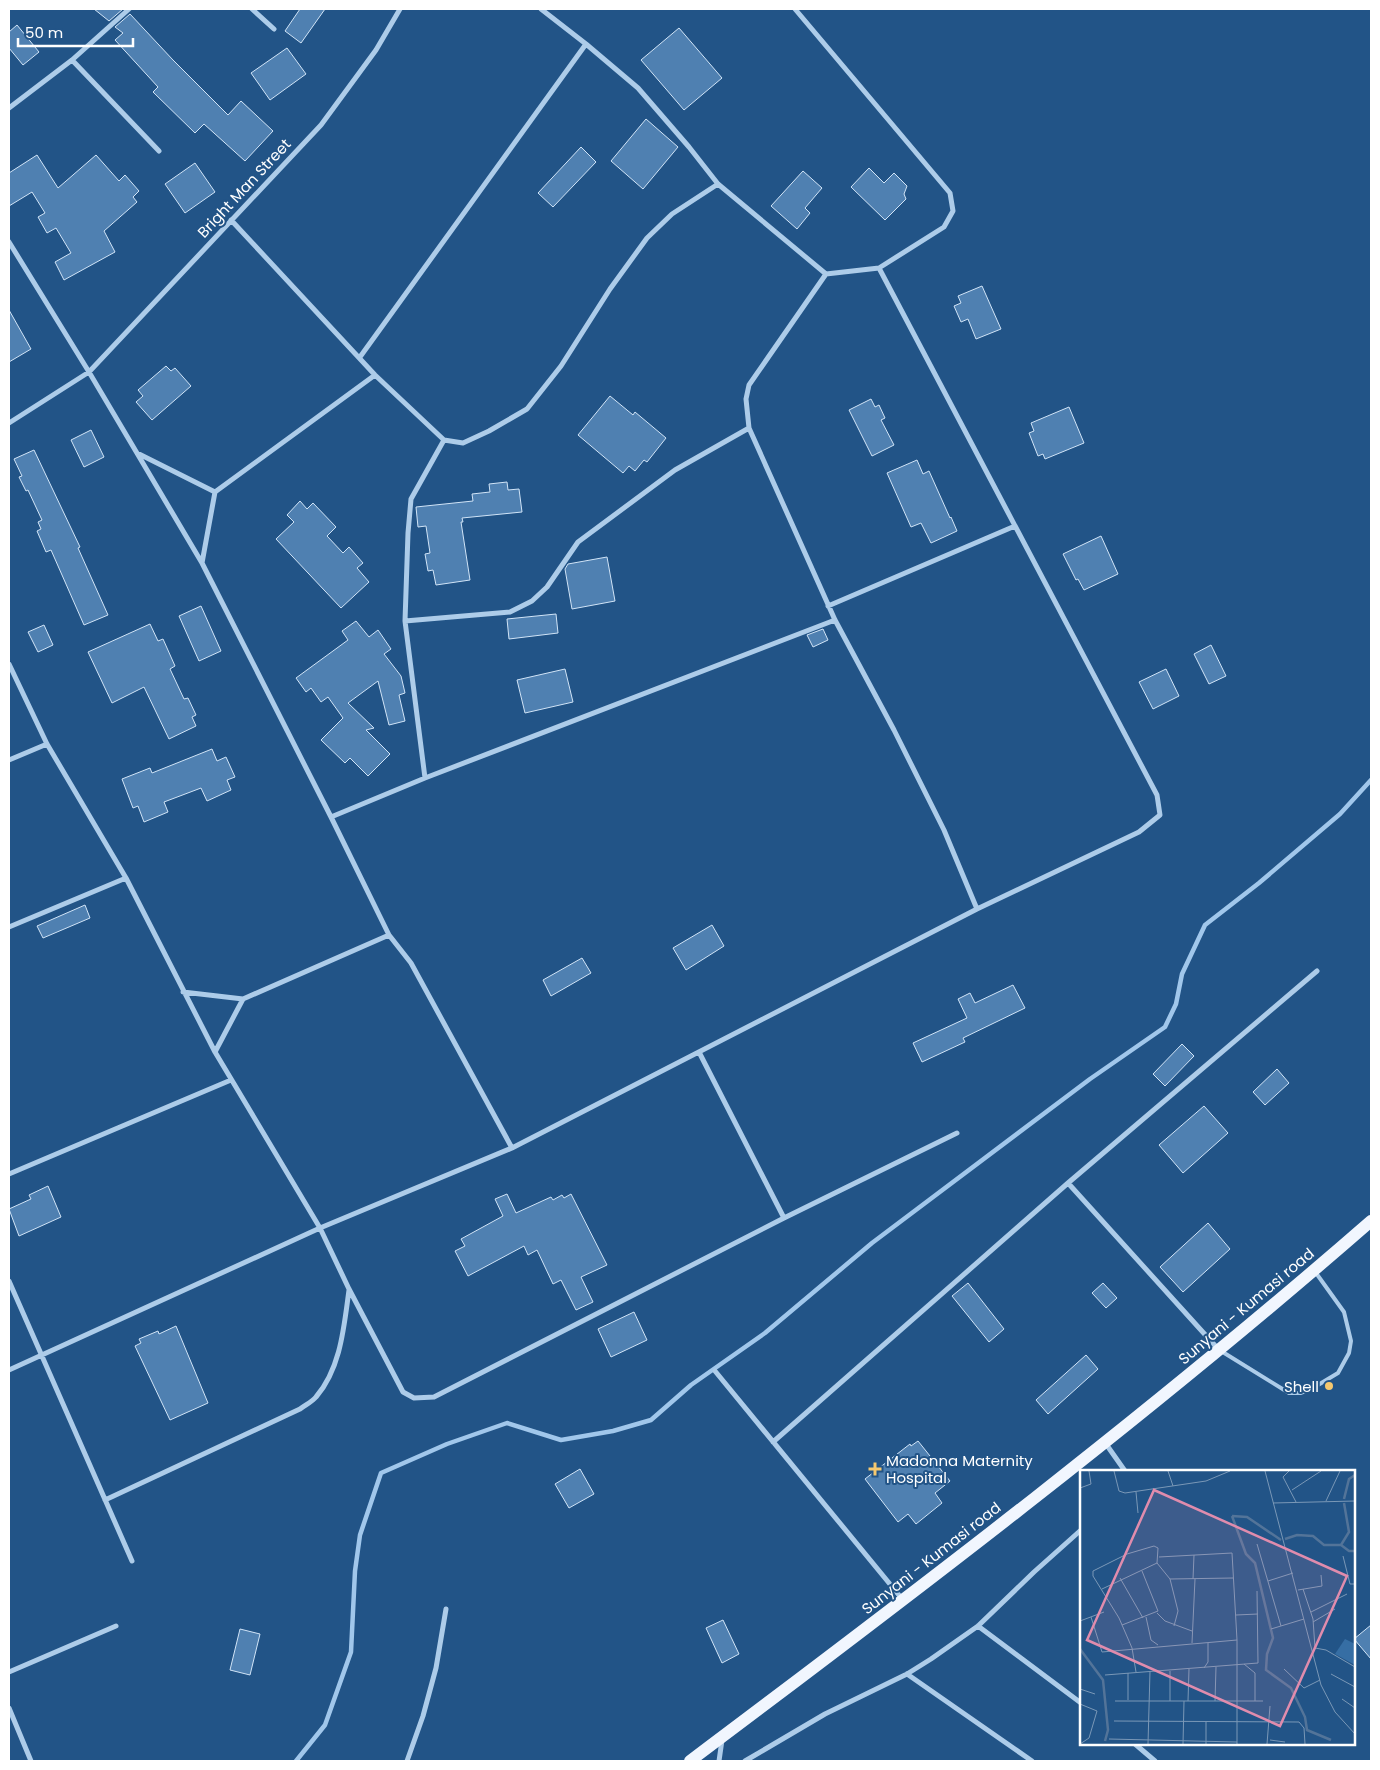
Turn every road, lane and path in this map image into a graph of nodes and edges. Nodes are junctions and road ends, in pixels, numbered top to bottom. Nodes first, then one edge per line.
1 (129, 9) edge
2 (252, 9) edge
3 (400, 9) edge
4 (541, 9) edge
5 (794, 9) edge
6 (274, 29) dead end
7 (586, 44) junction
8 (72, 60) junction
9 (9, 108) edge
10 (159, 151) dead end
11 (718, 184) junction
12 (231, 220) junction
13 (9, 242) edge
14 (879, 268) junction
15 (826, 274) junction
16 (360, 357) junction
17 (90, 372) junction
18 (375, 375) junction
19 (9, 423) edge
20 (749, 428) junction
21 (444, 440) junction
22 (137, 453) junction
23 (215, 492) junction
24 (1015, 526) junction
25 (202, 563) junction
26 (828, 606) junction
27 (835, 620) junction
28 (405, 621) junction
29 (9, 664) edge
30 (46, 744) junction
31 (9, 760) edge
32 (425, 778) junction
33 (331, 817) junction
34 (126, 878) junction
35 (977, 909) junction
36 (9, 927) edge
37 (389, 935) junction
38 (1316, 971) dead end
39 (183, 992) junction
40 (243, 999) junction
41 (215, 1052) junction
42 (699, 1052) junction
43 (231, 1080) junction
44 (957, 1133) dead end
45 (512, 1148) junction
46 (9, 1174) edge
47 (1068, 1183) junction
48 (784, 1218) junction
49 (1371, 1221) edge
50 (320, 1228) junction
51 (1314, 1271) junction
52 (9, 1281) edge
53 (350, 1290) junction
54 (1219, 1350) junction
55 (41, 1355) junction
56 (9, 1370) edge
57 (715, 1371) dead end
58 (773, 1442) junction
59 (1106, 1443) junction
60 (1124, 1470) edge
61 (105, 1500) junction
62 (1080, 1531) edge
63 (132, 1561) dead end
64 (904, 1601) junction
65 (446, 1609) dead end
66 (116, 1626) dead end
67 (978, 1626) junction
68 (9, 1672) edge
69 (907, 1674) junction
70 (1080, 1702) edge
71 (9, 1708) edge
72 (723, 1736) junction
73 (1136, 1745) edge
74 (31, 1761) edge
75 (407, 1761) edge
76 (690, 1761) edge
77 (719, 1761) edge
78 (745, 1761) edge
79 (1032, 1761) edge
80 (1155, 1761) edge

1 - 8 street
2 - 6 street
3 - 12 street, Bright Man Street
4 - 7 street
5 - 14 street
7 - 11 street
7 - 16 street
8 - 9 street
8 - 10 street
11 - 15 street
11 - 21 street
12 - 16 street
12 - 17 street, Bright Man Street
13 - 17 street
14 - 15 street
14 - 24 street
15 - 20 street
16 - 18 street
17 - 19 street, Bright Man Street
17 - 22 street
18 - 21 street
18 - 23 street
20 - 26 street
20 - 28 street
21 - 28 street
22 - 23 street
22 - 25 street
23 - 25 street
24 - 26 street
24 - 35 street
25 - 33 street
26 - 27 street
27 - 32 street
27 - 35 street
28 - 32 street
29 - 30 street
30 - 31 street
30 - 34 street
32 - 33 street
33 - 37 street
34 - 36 street
34 - 39 street
35 - 42 street
37 - 40 street
37 - 45 street
38 - 47 street
39 - 40 street
39 - 41 street
40 - 41 street
41 - 43 street
42 - 45 street
42 - 48 street
43 - 46 street
43 - 50 street
44 - 48 street
45 - 50 street
47 - 54 street
47 - 58 street
48 - 53 street
49 - 51 main road, Sunyani - Kumasi road
50 - 53 street
50 - 55 street
51 - 54 main road, Sunyani - Kumasi road
51 - 54 lane
52 - 55 street
53 - 61 street
54 - 59 main road, Sunyani - Kumasi road
55 - 56 street
55 - 61 street
57 - 58 street
58 - 64 street
59 - 60 street
59 - 64 main road, Sunyani - Kumasi road
61 - 63 street
62 - 67 street
64 - 72 main road, Sunyani - Kumasi road
65 - 75 street
66 - 68 street
67 - 69 street
67 - 70 street
69 - 78 street
69 - 79 street
71 - 74 street
72 - 76 main road, Sunyani - Kumasi road
72 - 77 street
73 - 80 street

